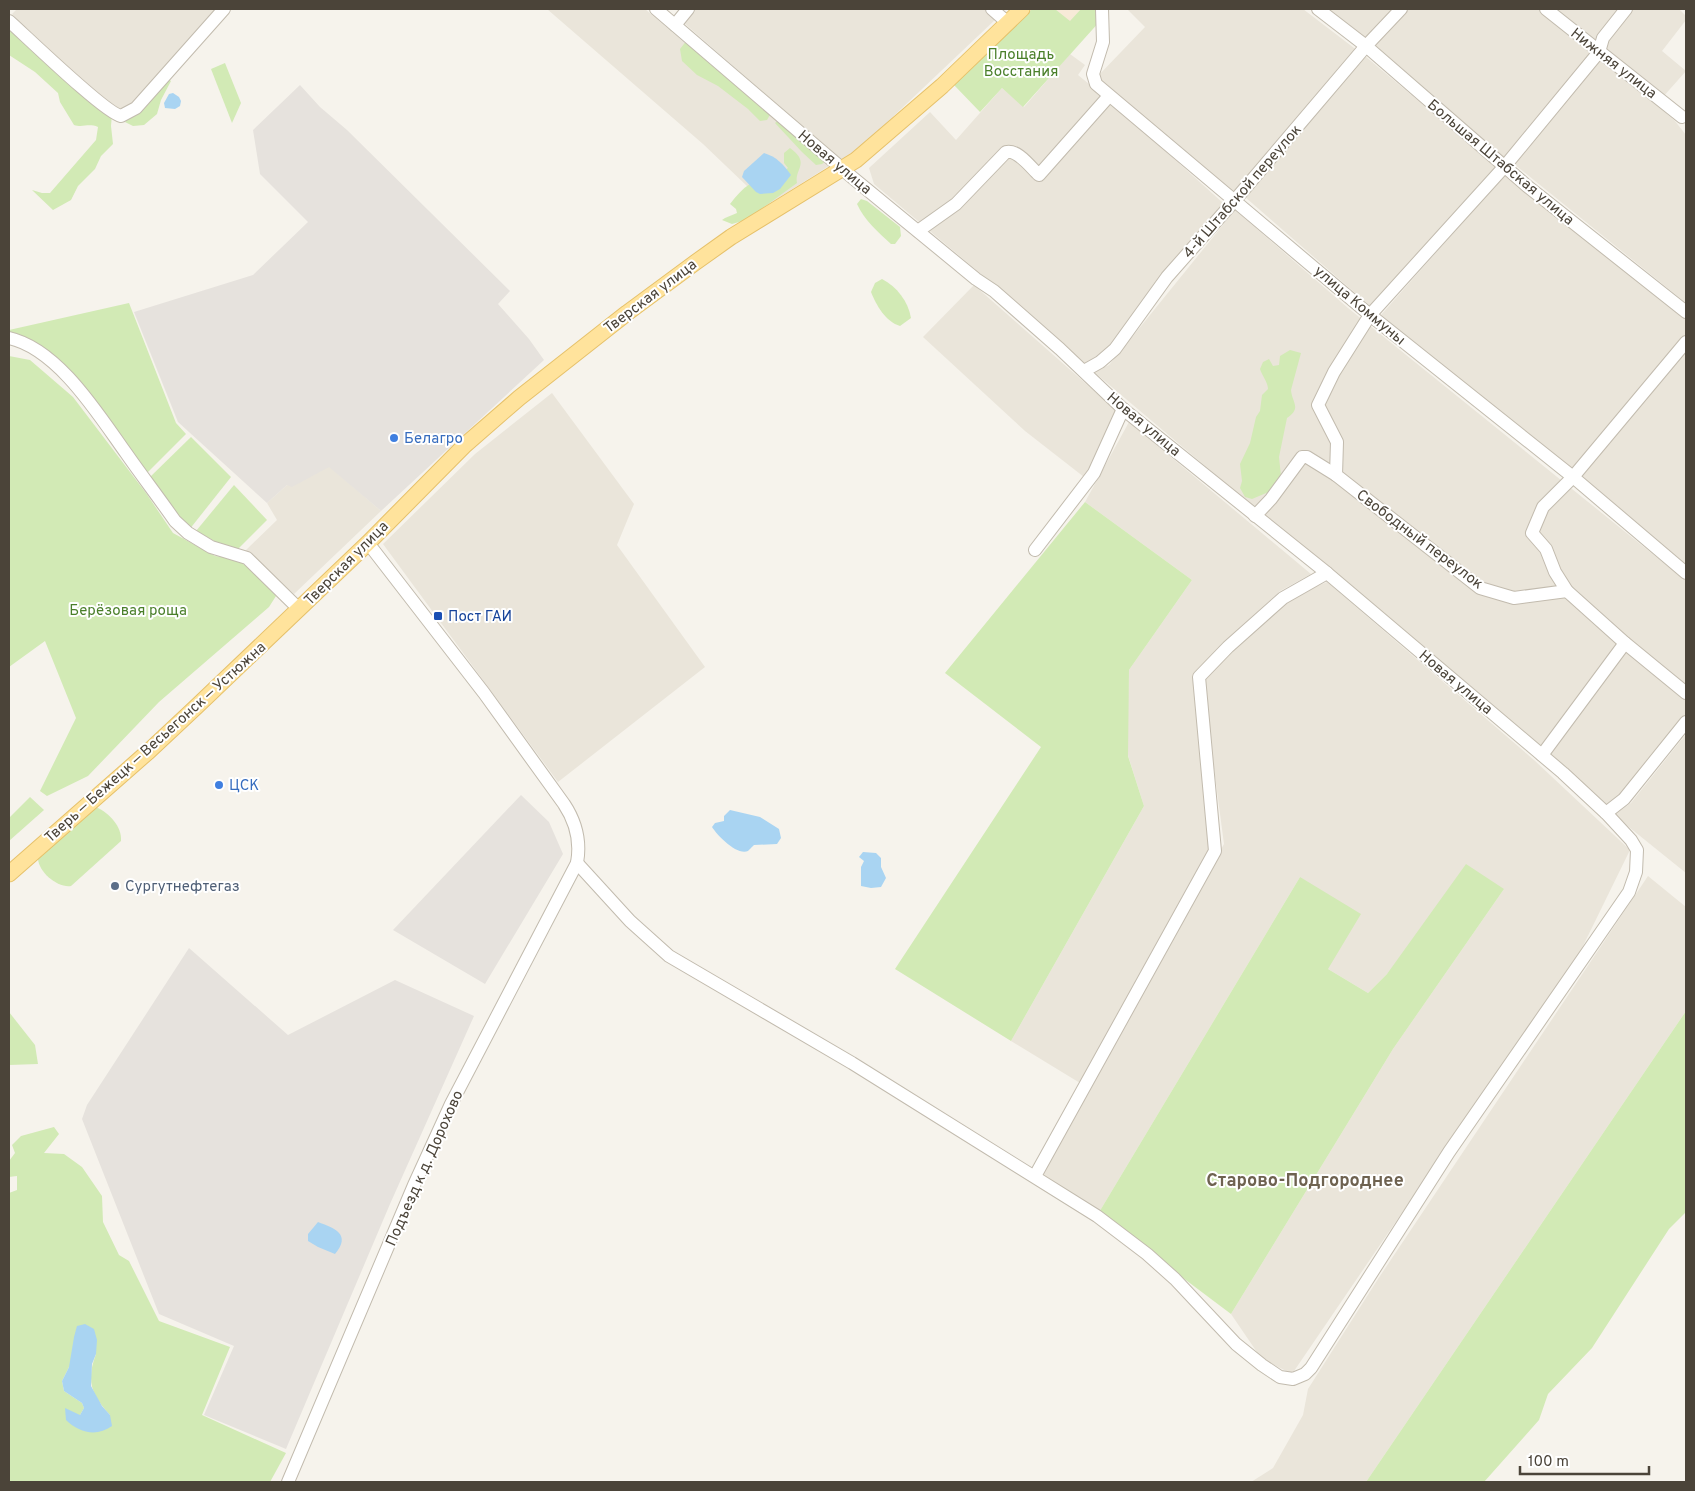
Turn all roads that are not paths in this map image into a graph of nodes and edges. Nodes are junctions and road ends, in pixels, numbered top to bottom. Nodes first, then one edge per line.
1 (224, 9) edge
2 (656, 9) edge
3 (688, 9) edge
4 (992, 9) edge
5 (1022, 9) edge
6 (1102, 9) edge
7 (1318, 9) edge
8 (1401, 9) edge
9 (1546, 9) edge
10 (1626, 9) edge
11 (9, 21) edge
12 (1008, 23) junction
13 (675, 25) junction
14 (1366, 46) junction
15 (1599, 52) junction
16 (1109, 96) junction
17 (1682, 116) dead end
18 (1505, 166) junction
19 (842, 168) junction
20 (1235, 200) junction
21 (918, 231) junction
22 (1686, 312) edge
23 (1370, 315) junction
24 (9, 338) edge
25 (1686, 342) edge
26 (1084, 371) junction
27 (1123, 409) junction
28 (1336, 475) junction
29 (1573, 477) junction
30 (1256, 516) junction
31 (368, 543) junction
32 (1035, 550) dead end
33 (1686, 573) edge
34 (1327, 574) junction
35 (1567, 591) junction
36 (299, 609) junction
37 (1624, 643) junction
38 (1686, 693) edge
39 (1686, 722) edge
40 (1542, 755) junction
41 (1606, 813) junction
42 (577, 863) junction
43 (9, 874) edge
44 (1035, 1176) junction
45 (288, 1482) edge

1 - 11 street
2 - 13 street, Новая улица
3 - 13 street
4 - 12 street
5 - 12 main road, Тверская улица
6 - 16 street, улица Коммуны
7 - 14 street, Большая Штабская улица
8 - 14 street, 4-й Штабской переулок
9 - 15 street, Нижняя улица
10 - 15 street
12 - 19 main road, Тверская улица
13 - 19 street, Новая улица
14 - 18 street, Большая Штабская улица
14 - 20 street, 4-й Штабской переулок
15 - 17 street, Нижняя улица
15 - 18 street
16 - 20 street, улица Коммуны
16 - 21 street
18 - 22 street, Большая Штабская улица
18 - 23 street
19 - 21 street, Новая улица
19 - 31 main road, Тверская улица
20 - 23 street, улица Коммуны
20 - 26 street, 4-й Штабской переулок
21 - 26 street, Новая улица
23 - 28 street
23 - 29 street, улица Коммуны
24 - 36 street
25 - 29 street
26 - 27 street, Новая улица
27 - 30 street, Новая улица
27 - 32 street
28 - 30 street, Свободный переулок
28 - 35 street, Свободный переулок
29 - 33 street, улица Коммуны
29 - 35 street
30 - 34 street, Новая улица
31 - 36 main road, Тверская улица
31 - 42 street
34 - 40 street, Новая улица
34 - 44 street
35 - 37 street
36 - 43 main road, Тверь — Бежецк — Весьегонск — Устюжна
37 - 38 street
37 - 40 street
39 - 41 street
40 - 41 street, Новая улица
41 - 44 street, Новая улица
42 - 44 street
42 - 45 street, Подъезд к д. Дорохово

